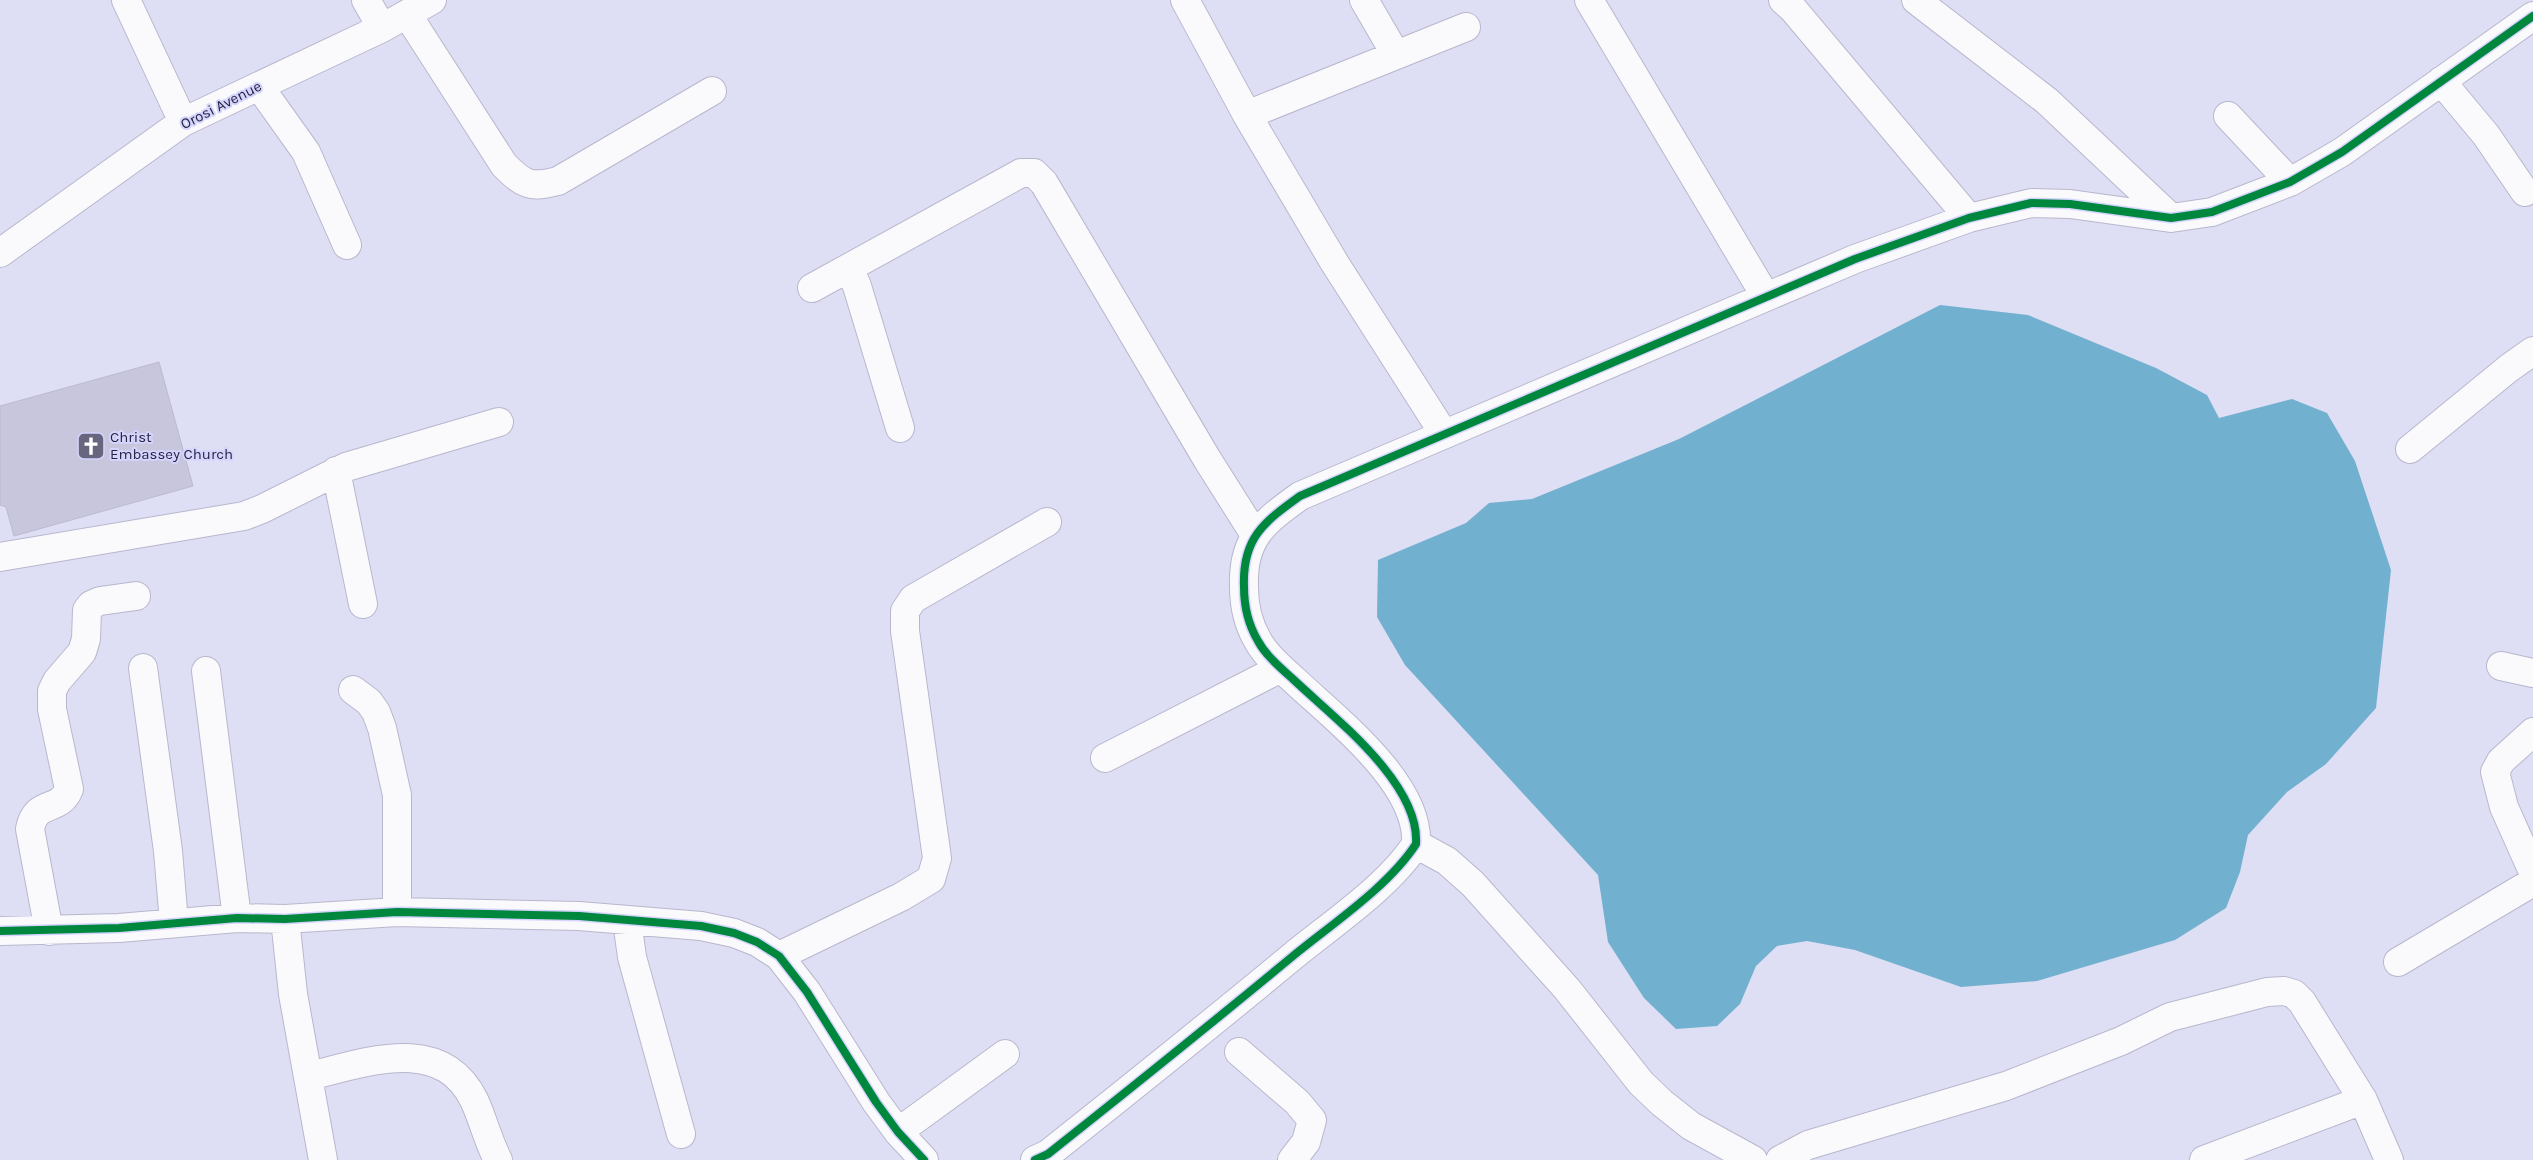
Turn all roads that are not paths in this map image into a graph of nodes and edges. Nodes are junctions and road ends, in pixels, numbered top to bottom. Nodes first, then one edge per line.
1 (126, 0) edge
2 (366, 0) edge
3 (432, 0) edge
4 (1185, 0) edge
5 (1364, 0) edge
6 (1589, 0) edge
7 (1783, 0) edge
8 (1916, 0) edge
9 (407, 14) junction
10 (2533, 16) edge
11 (382, 28) junction
12 (1466, 28) dead end
13 (1396, 55) junction
14 (2441, 81) junction
15 (259, 86) junction
16 (712, 91) dead end
17 (1248, 115) junction
18 (2228, 116) dead end
19 (183, 122) junction
20 (2290, 182) junction
21 (2525, 192) dead end
22 (1969, 218) junction
23 (2171, 218) junction
24 (347, 245) dead end
25 (0, 253) edge
26 (848, 268) junction
27 (812, 288) dead end
28 (1766, 297) junction
29 (2533, 351) edge
30 (499, 422) dead end
31 (900, 428) dead end
32 (1444, 434) junction
33 (2410, 449) dead end
34 (336, 471) junction
35 (1047, 522) dead end
36 (1255, 535) junction
37 (0, 557) edge
38 (136, 596) dead end
39 (363, 604) dead end
40 (2501, 666) dead end
41 (142, 668) dead end
42 (1281, 668) junction
43 (206, 671) dead end
44 (2533, 673) edge
45 (353, 690) dead end
46 (2533, 732) edge
47 (1105, 758) dead end
48 (1416, 844) junction
49 (2533, 872) edge
50 (2533, 882) edge
51 (397, 912) junction
52 (237, 918) junction
53 (285, 919) junction
54 (627, 920) junction
55 (174, 923) junction
56 (49, 931) junction
57 (0, 932) edge
58 (779, 956) junction
59 (2398, 962) dead end
60 (1239, 1052) dead end
61 (1005, 1054) dead end
62 (309, 1076) junction
63 (2363, 1100) junction
64 (898, 1132) junction
65 (681, 1134) dead end
66 (324, 1160) edge
67 (498, 1160) edge
68 (924, 1160) edge
69 (1035, 1160) edge
70 (1292, 1160) edge
71 (1753, 1160) edge
72 (1780, 1160) edge
73 (2204, 1160) edge
74 (2389, 1160) edge

1 - 19 street
2 - 11 street
3 - 9 street, Orosi Avenue
4 - 17 street
5 - 13 street
6 - 28 street
7 - 22 street
8 - 23 street
9 - 11 street, Orosi Avenue
9 - 16 street
10 - 14 street
11 - 15 street, Orosi Avenue
12 - 13 street
13 - 17 street
14 - 20 street
14 - 21 street
15 - 19 street, Orosi Avenue
15 - 24 street
17 - 32 street
18 - 20 street
19 - 25 street, Orosi Avenue
20 - 23 street
22 - 23 street
22 - 28 street
26 - 27 street
26 - 31 street
26 - 36 street
28 - 32 street
29 - 33 street
30 - 34 street
32 - 36 street
34 - 37 street
34 - 39 street
35 - 58 street
36 - 42 street
38 - 56 street
40 - 44 street
41 - 55 street
42 - 47 street
42 - 48 street
43 - 52 street
45 - 51 street
46 - 49 street
48 - 69 street
48 - 71 street
50 - 59 street
51 - 53 street
51 - 54 street
52 - 53 street
52 - 55 street
53 - 62 street
54 - 58 street
54 - 65 street
55 - 56 street
56 - 57 street
58 - 64 street
60 - 70 street
61 - 64 street
62 - 66 street
62 - 67 street
63 - 72 street
63 - 73 street
63 - 74 street
64 - 68 street

